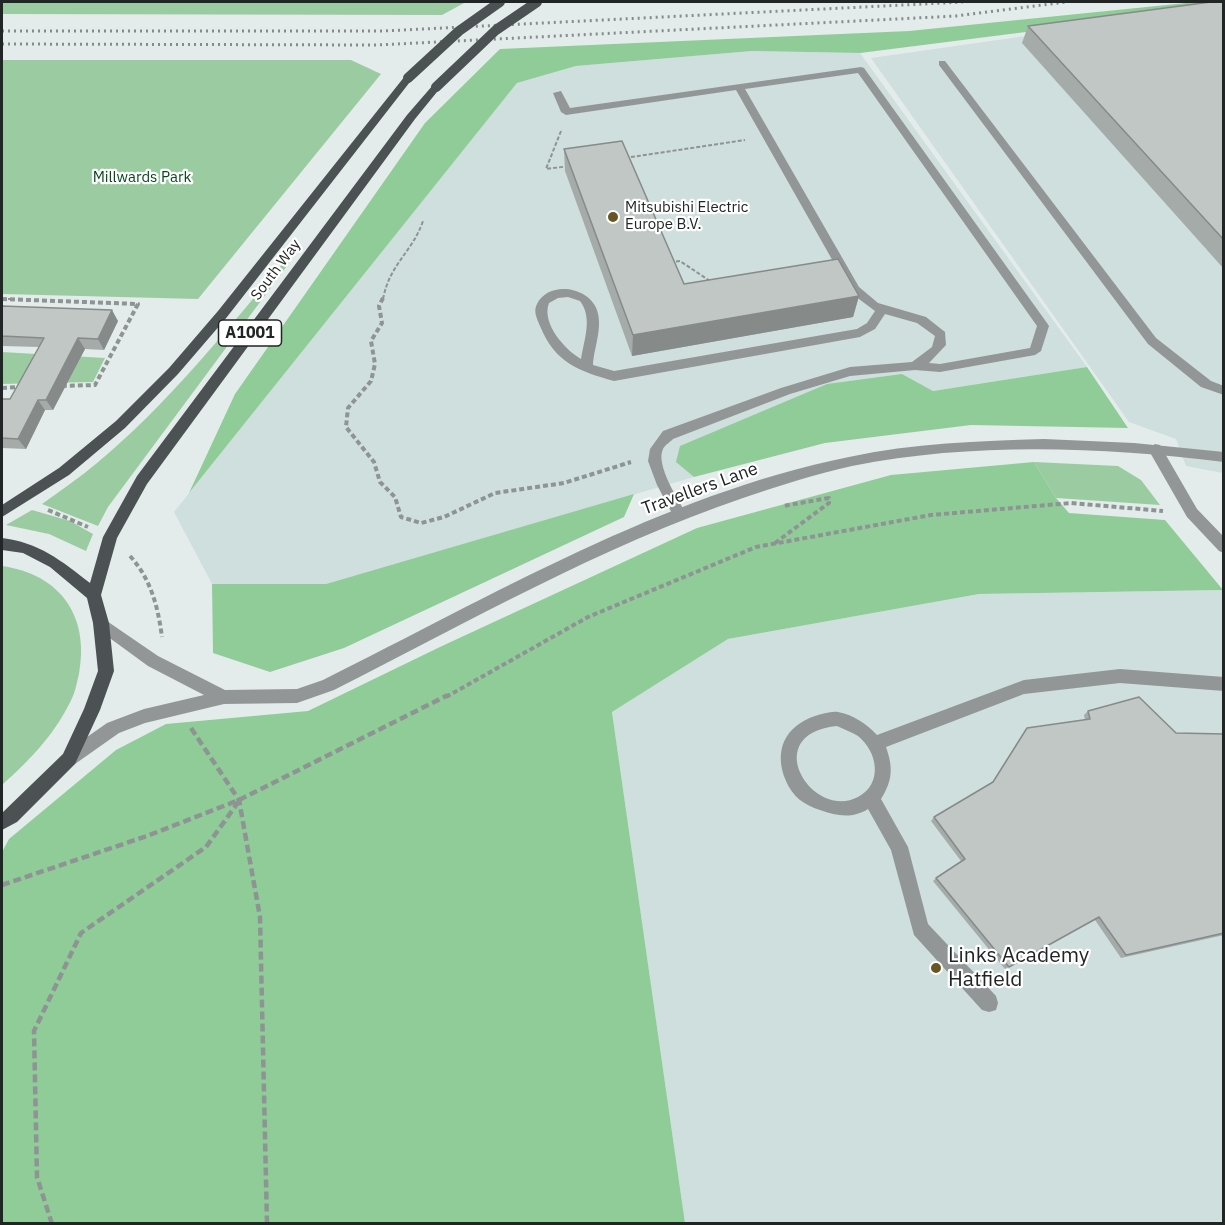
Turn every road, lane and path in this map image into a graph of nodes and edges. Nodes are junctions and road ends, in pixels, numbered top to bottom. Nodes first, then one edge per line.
1 (500, 2) edge
2 (537, 2) edge
3 (942, 63) dead end
4 (739, 87) junction
5 (558, 93) dead end
6 (562, 128) dead end
7 (768, 137) junction
8 (616, 159) edge
9 (570, 166) edge
10 (423, 221) dead end
11 (664, 263) edge
12 (714, 284) edge
13 (2, 299) edge
14 (882, 309) junction
15 (915, 366) junction
16 (587, 369) junction
17 (60, 386) edge
18 (25, 387) edge
19 (2, 388) edge
20 (1224, 391) edge
21 (1155, 449) junction
22 (655, 455) junction
23 (1224, 457) edge
24 (21, 501) junction
25 (2, 512) edge
26 (1192, 513) junction
27 (680, 515) junction
28 (110, 537) junction
29 (2, 544) edge
30 (1224, 548) edge
31 (94, 596) junction
32 (101, 623) junction
33 (1224, 684) edge
34 (224, 697) junction
35 (876, 743) junction
36 (69, 759) junction
37 (872, 799) junction
38 (239, 800) junction
39 (2, 822) edge
40 (2, 885) edge
41 (989, 1003) dead end
42 (52, 1224) edge
43 (267, 1224) edge

1 - 24 main road, South Way / A1001, bridge
2 - 28 main road, South Way / A1001, bridge
3 - 20 street
4 - 5 street
4 - 7 street
4 - 15 street
6 - 9 path
7 - 8 path
7 - 14 street
10 - 22 path
11 - 12 path
13 - 17 path
14 - 15 street
14 - 16 street
15 - 22 street
16 - 16 street
18 - 19 path
21 - 23 street, Travellers Lane
21 - 26 street
21 - 27 street, Travellers Lane
22 - 27 street
24 - 25 main road, South Way / A1001
24 - 28 path
26 - 30 street
26 - 38 path
27 - 34 street, Travellers Lane
28 - 31 main road, South Way / A1001
29 - 31 main road
31 - 32 main road
32 - 34 street, Travellers Lane
32 - 36 main road
33 - 35 street
34 - 36 street, Travellers Lane
35 - 37 street
35 - 37 street
36 - 39 main road
37 - 41 street
38 - 40 path
38 - 42 path
38 - 43 path

